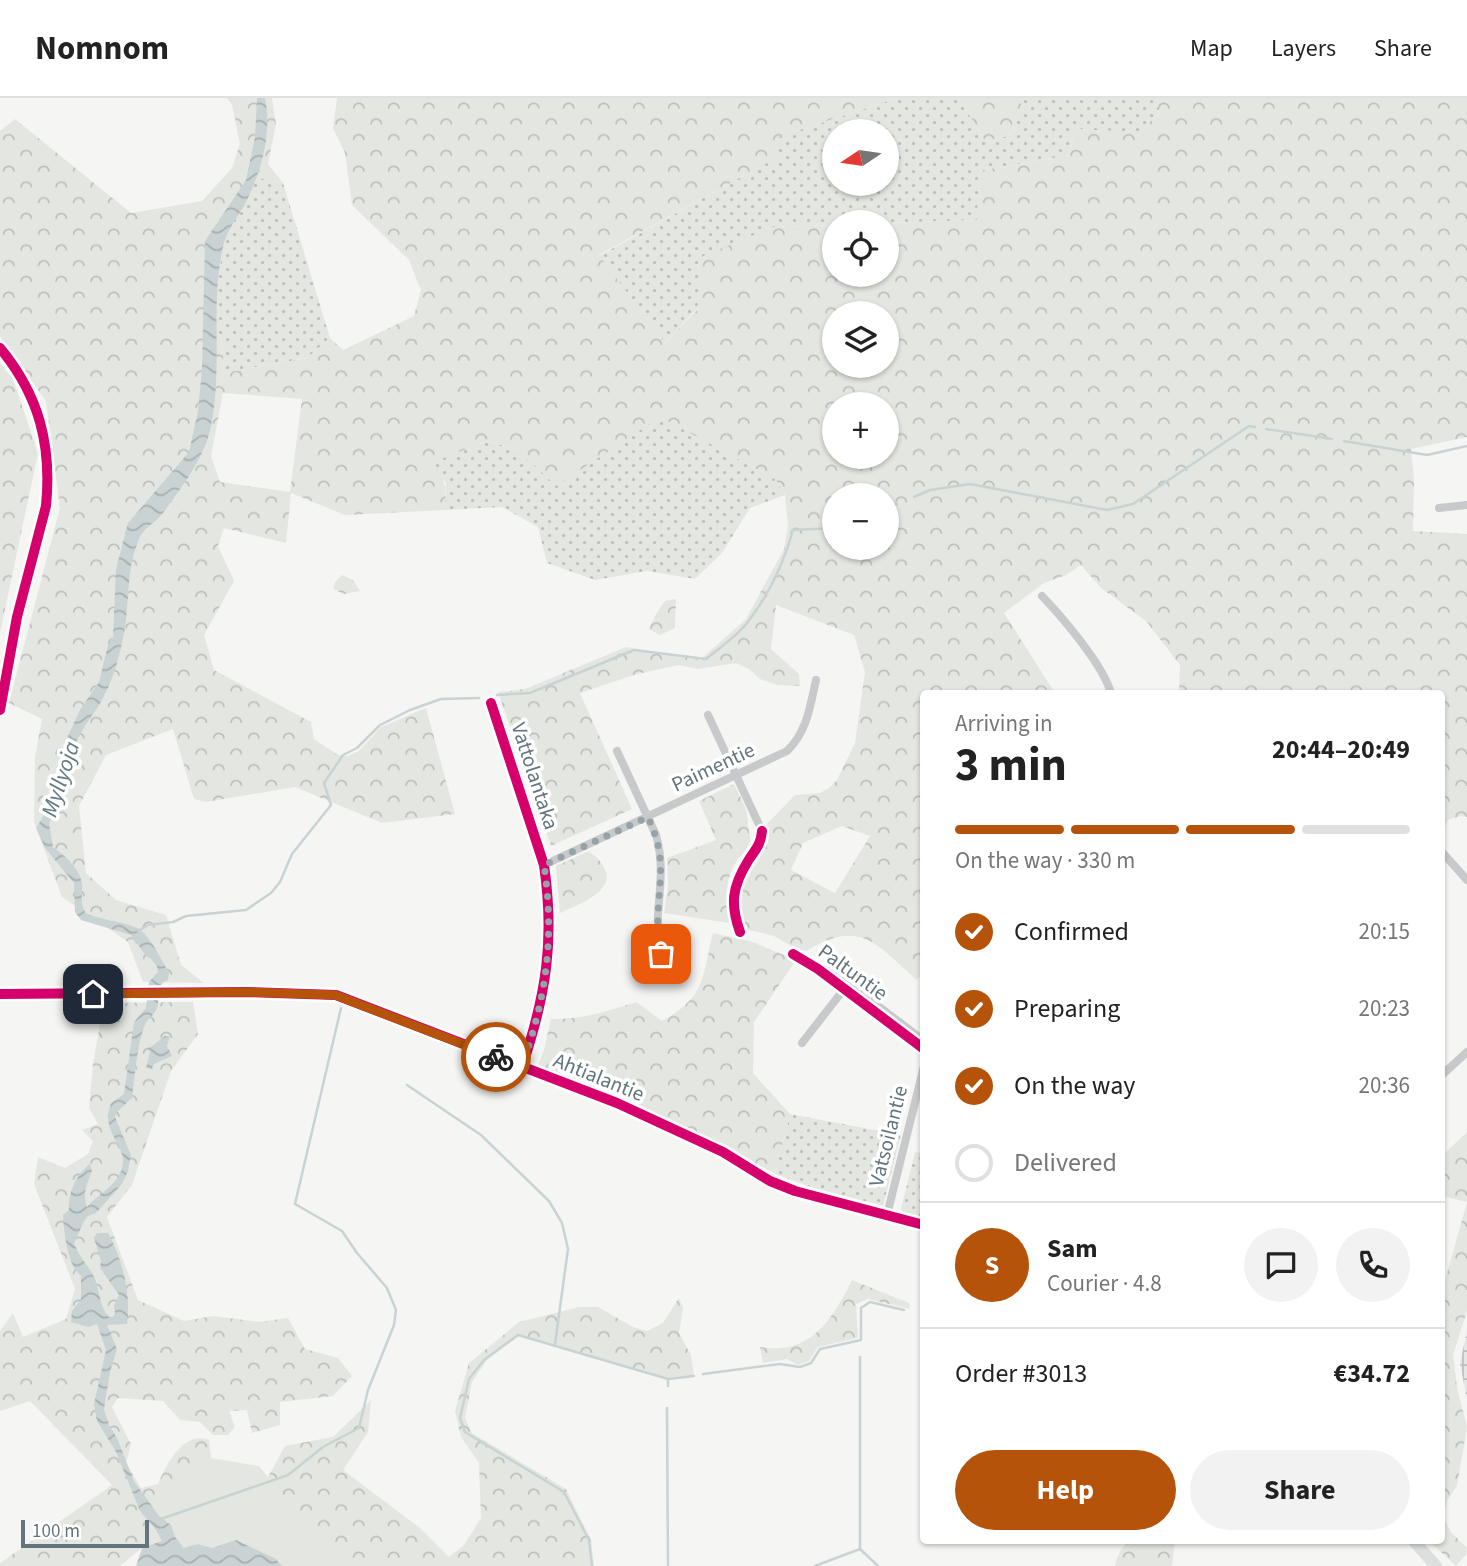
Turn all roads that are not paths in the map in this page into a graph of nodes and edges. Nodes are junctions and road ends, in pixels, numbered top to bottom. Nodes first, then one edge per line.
1 (0, 348) edge
2 (1467, 505) edge
3 (1439, 508) dead end
4 (1042, 596) dead end
5 (816, 680) dead end
6 (1110, 690) edge
7 (491, 703) dead end
8 (0, 710) edge
9 (708, 715) dead end
10 (617, 751) dead end
11 (737, 776) junction
12 (648, 817) junction
13 (762, 831) dead end
14 (1445, 855) edge
15 (544, 865) junction
16 (1467, 880) edge
17 (661, 965) dead end
18 (831, 970) dead end
19 (848, 984) junction
20 (0, 994) edge
21 (920, 1038) edge
22 (802, 1043) dead end
23 (1467, 1052) edge
24 (522, 1067) junction
25 (1445, 1072) edge
26 (920, 1082) edge
27 (887, 1216) junction
28 (920, 1224) edge
29 (1417, 1544) edge
30 (1436, 1566) edge

1 - 8 street
2 - 3 street
4 - 6 street
5 - 11 street, Paimentie
7 - 15 street, Vattolantaka
9 - 11 street
10 - 12 street
11 - 12 street, Paimentie
11 - 13 street
12 - 15 street, Paimentie
12 - 17 street
14 - 16 street
15 - 24 street, Vattolantaka
18 - 19 street, Paltuntie
19 - 21 street, Paltuntie
19 - 22 street
20 - 24 street, Ahtialantie
23 - 25 street
24 - 27 street, Ahtialantie
26 - 27 street, Vatsoilantie
27 - 28 street, Ahtialantie
29 - 30 street

